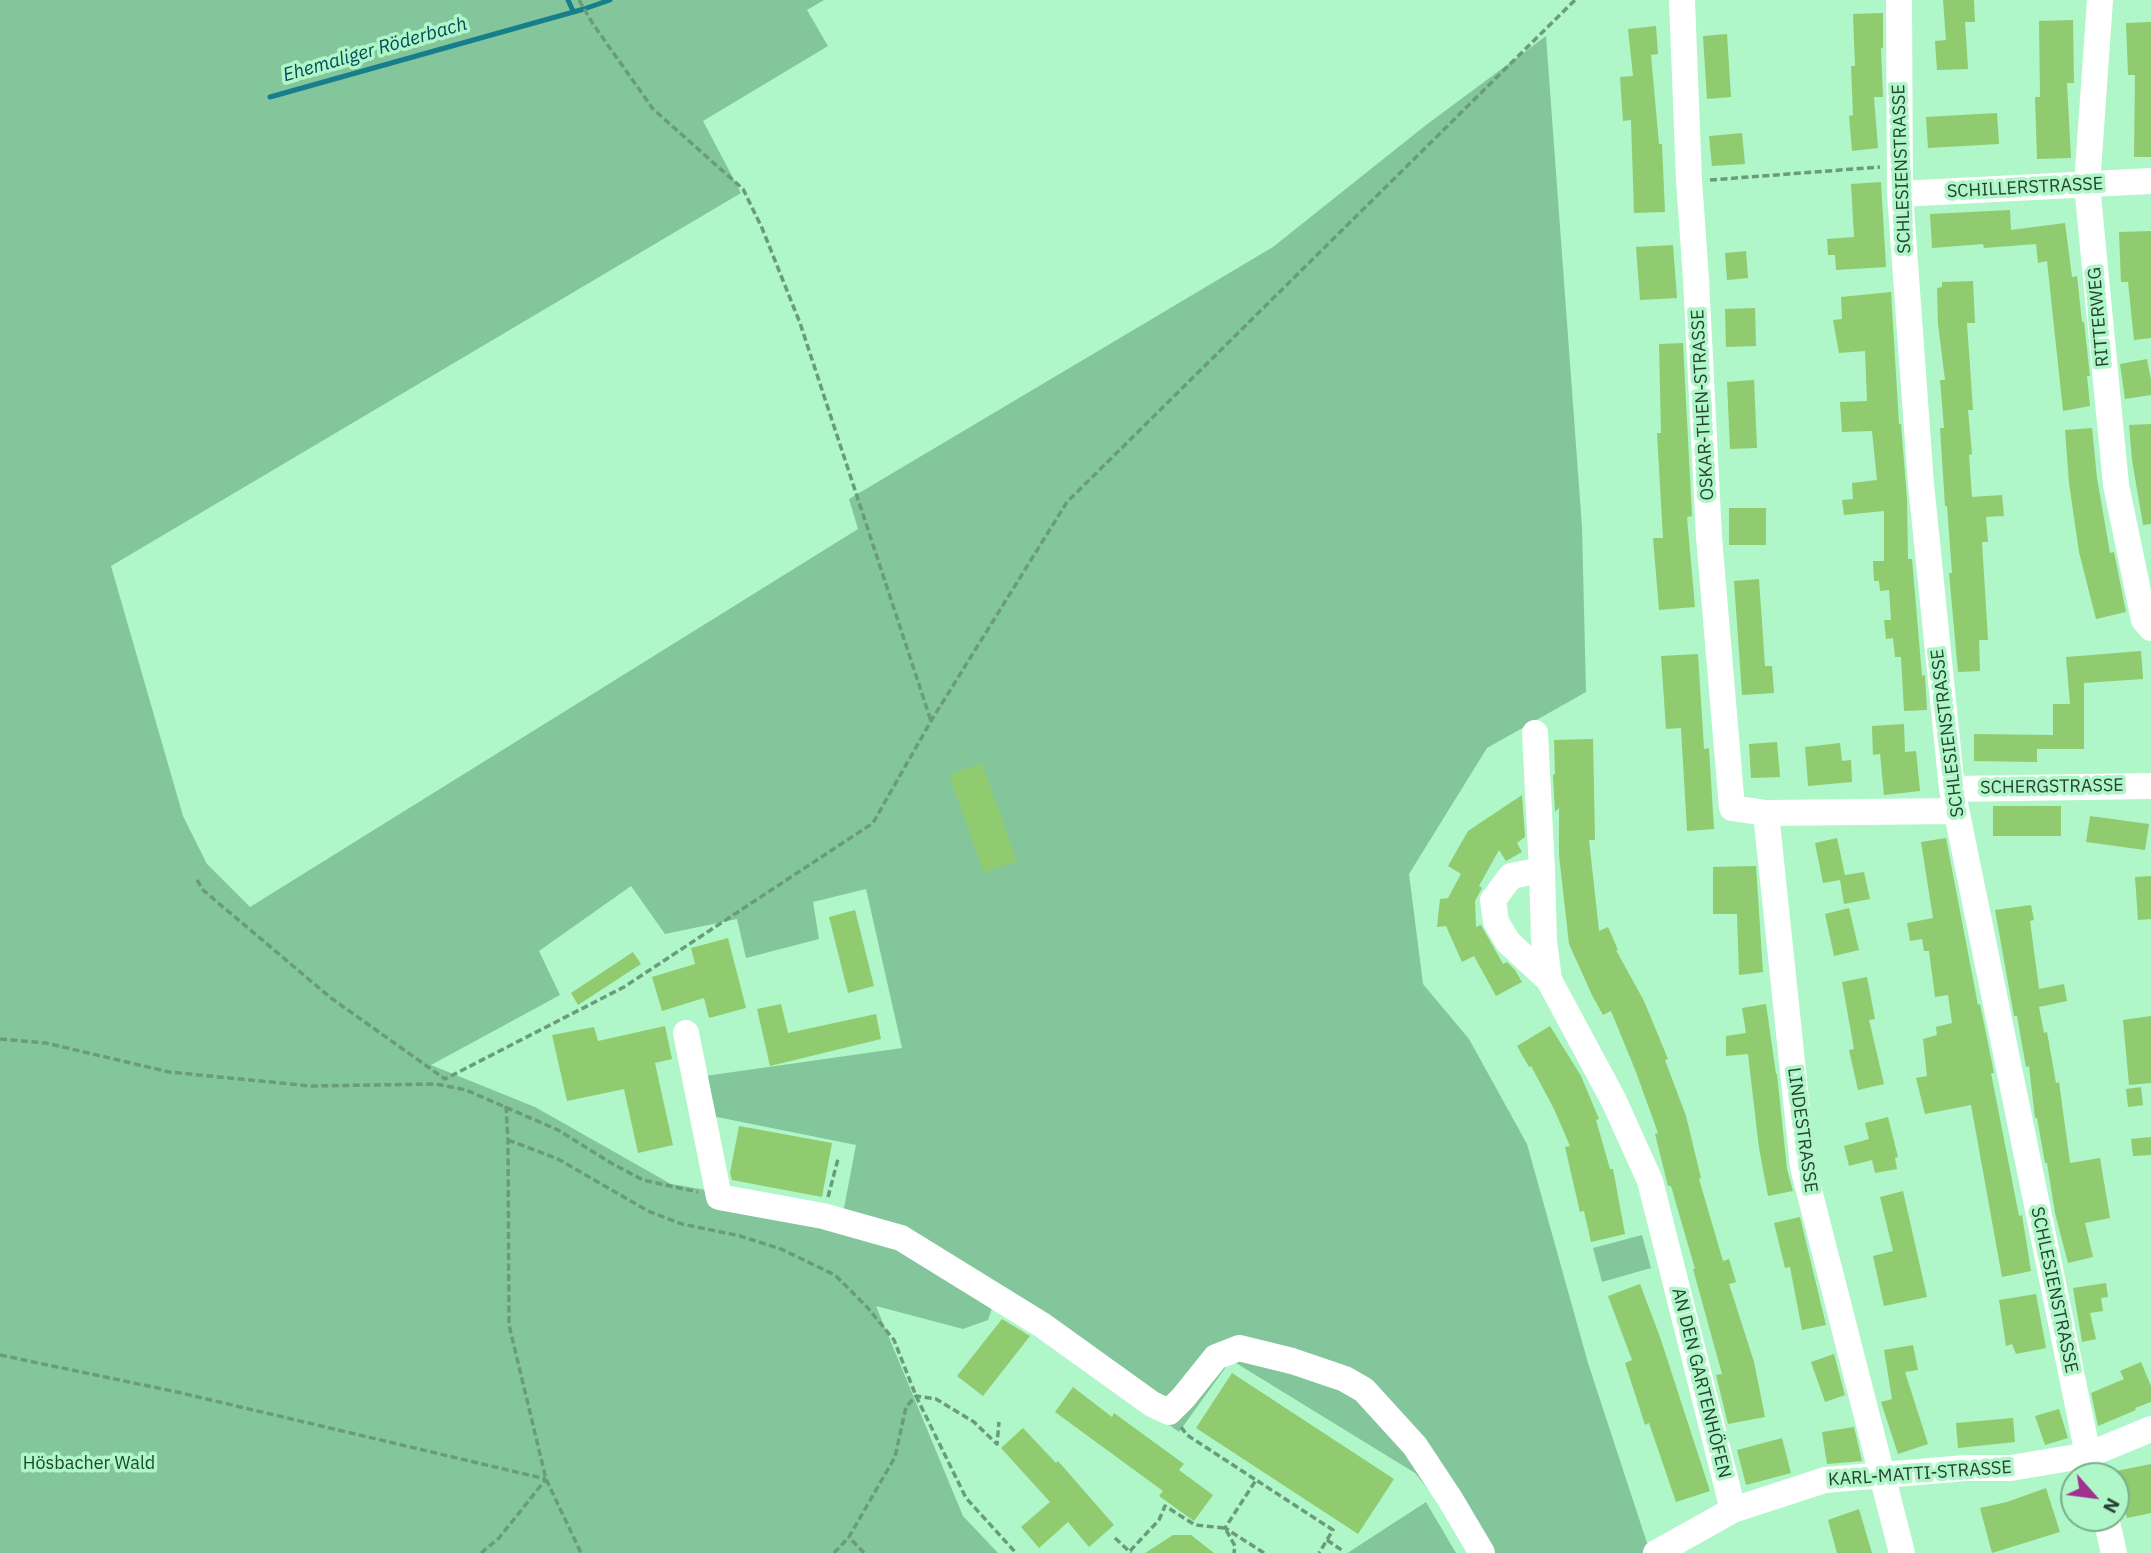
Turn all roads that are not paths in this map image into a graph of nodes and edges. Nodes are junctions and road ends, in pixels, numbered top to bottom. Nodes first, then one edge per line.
1 (1682, 0) edge
2 (1899, 0) edge
3 (2100, 0) edge
4 (2151, 181) edge
5 (2087, 185) junction
6 (1900, 194) junction
7 (2151, 628) edge
8 (1535, 733) dead end
9 (2151, 786) edge
10 (1954, 800) junction
11 (1766, 813) junction
12 (1542, 870) junction
13 (1549, 980) junction
14 (686, 1033) dead end
15 (2151, 1429) edge
16 (2092, 1462) edge
17 (2060, 1464) edge
18 (1882, 1475) junction
19 (1733, 1510) junction
20 (2109, 1532) edge
21 (1482, 1553) edge
22 (1656, 1553) edge
23 (1902, 1553) edge
24 (2114, 1553) edge

1 - 11 street, OSKAR-THEN-STRASSE
2 - 6 street, SCHLESIENSTRASSE
3 - 5 street, RITTERWEG
4 - 5 street, SCHILLERSTRASSE
5 - 6 street, SCHILLERSTRASSE
5 - 7 street, RITTERWEG
6 - 10 street, SCHLESIENSTRASSE
8 - 12 street, AN DEN GARTENHÖFEN
9 - 10 street, SCHERGSTRASSE
10 - 11 street, SCHERGSTRASSE
10 - 16 street, SCHLESIENSTRASSE
11 - 18 street, LINDESTRASSE
12 - 13 street, AN DEN GARTENHÖFEN
12 - 13 street, AN DEN GARTENHÖFEN
13 - 19 street, AN DEN GARTENHÖFEN
14 - 21 street
15 - 16 street, KARL-MATTI-STRASSE
17 - 18 street, KARL-MATTI-STRASSE
18 - 19 street, KARL-MATTI-STRASSE
18 - 23 street, LINDESTRASSE
19 - 22 street, KARL-MATTI-STRASSE
20 - 24 street

